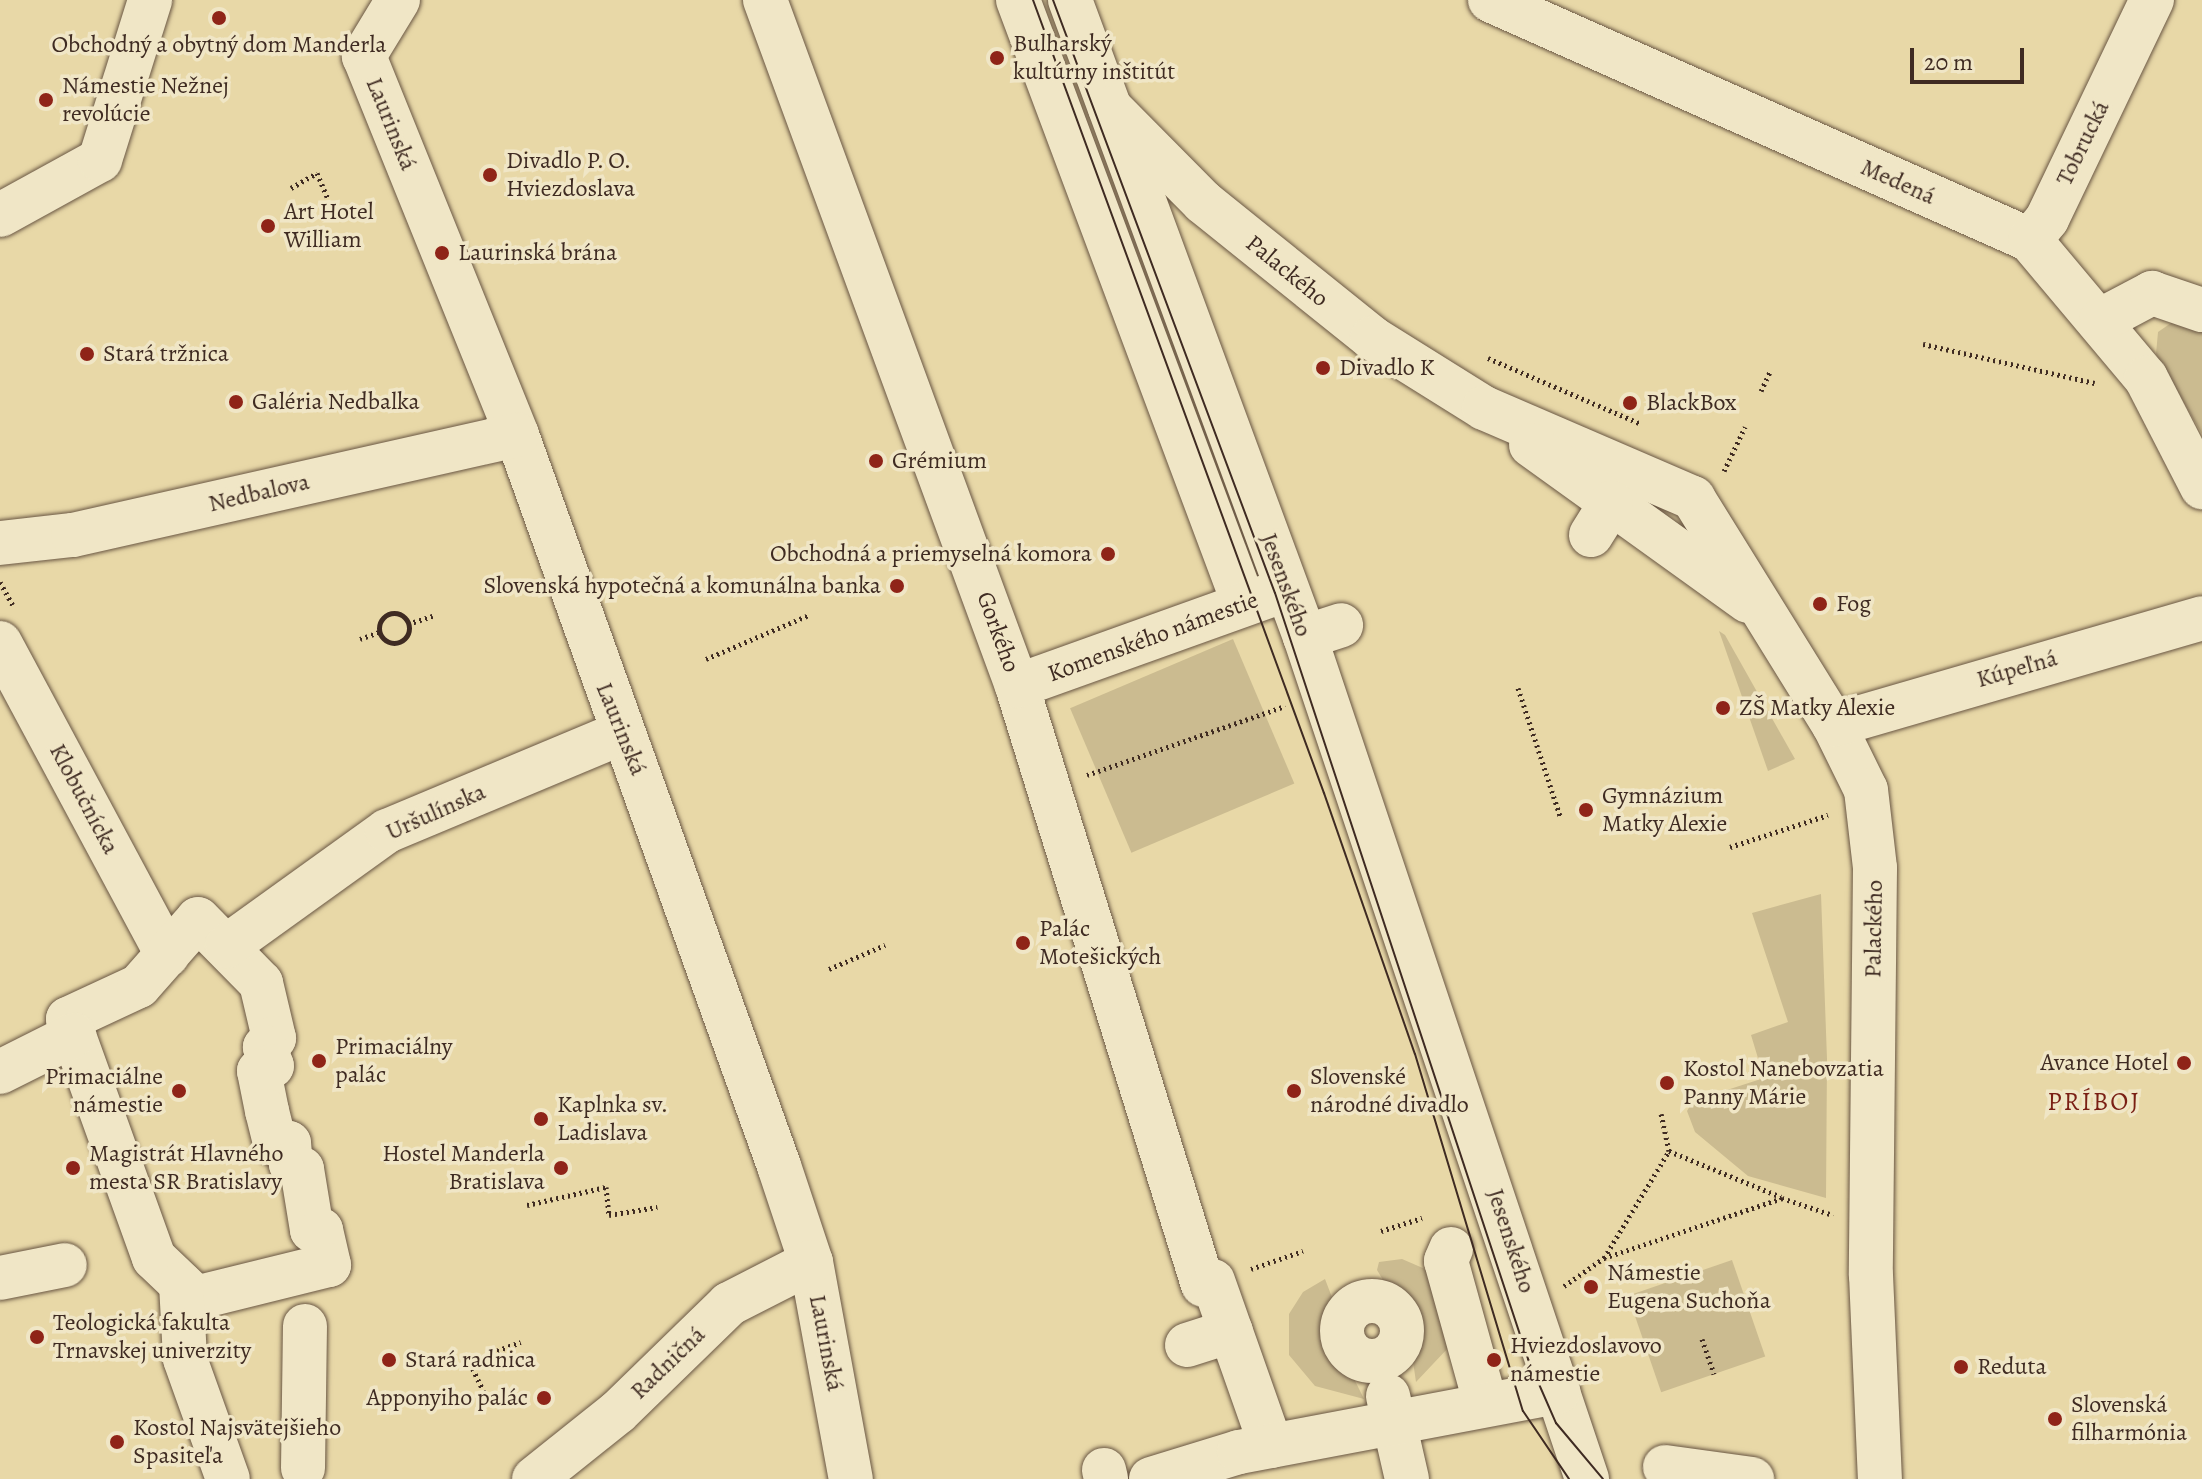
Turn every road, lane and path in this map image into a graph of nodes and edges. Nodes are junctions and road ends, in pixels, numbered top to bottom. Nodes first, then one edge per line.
1 (150, 0) edge
2 (398, 0) edge
3 (765, 0) edge
4 (1018, 0) edge
5 (1070, 0) edge
6 (1490, 0) edge
7 (2152, 0) edge
8 (1110, 108) junction
9 (291, 188) dead end
10 (328, 199) dead end
11 (0, 215) edge
12 (2030, 240) junction
13 (2202, 310) edge
14 (2101, 320) junction
15 (1923, 344) dead end
16 (1476, 353) dead end
17 (1770, 372) dead end
18 (2104, 385) dead end
19 (1761, 391) dead end
20 (1484, 408) junction
21 (1641, 424) dead end
22 (1745, 427) dead end
23 (517, 435) junction
24 (1724, 471) dead end
25 (2202, 487) edge
26 (0, 543) edge
27 (1288, 589) junction
28 (1244, 604) junction
29 (1762, 612) junction
30 (809, 615) dead end
31 (433, 616) dead end
32 (2202, 618) edge
33 (408, 624) junction
34 (379, 632) junction
35 (360, 639) dead end
36 (0, 643) edge
37 (706, 659) dead end
38 (1017, 686) junction
39 (1518, 688) dead end
40 (1272, 711) dead end
41 (1834, 725) junction
42 (621, 733) junction
43 (1081, 762) dead end
44 (1086, 775) junction
45 (1090, 789) dead end
46 (1560, 816) dead end
47 (1825, 816) dead end
48 (1773, 822) dead end
49 (1775, 832) junction
50 (1730, 847) dead end
51 (885, 945) dead end
52 (227, 946) junction
53 (167, 955) junction
54 (829, 969) dead end
55 (74, 1035) junction
56 (0, 1072) edge
57 (1661, 1114) dead end
58 (1669, 1151) junction
59 (1782, 1198) junction
60 (527, 1205) dead end
61 (657, 1207) dead end
62 (1835, 1216) dead end
63 (1381, 1231) dead end
64 (1441, 1232) joint
65 (1303, 1251) dead end
66 (1604, 1258) junction
67 (811, 1262) junction
68 (65, 1265) dead end
69 (0, 1278) edge
70 (1206, 1280) junction
71 (181, 1284) junction
72 (1358, 1288) dead end
73 (1532, 1308) junction
74 (305, 1326) dead end
75 (1231, 1331) junction
76 (1702, 1339) dead end
77 (521, 1342) dead end
78 (1187, 1345) dead end
79 (1714, 1374) dead end
80 (484, 1392) dead end
81 (1558, 1392) junction
82 (1486, 1405) junction
83 (1394, 1423) junction
84 (1255, 1449) junction
85 (1665, 1467) dead end
86 (303, 1468) dead end
87 (228, 1479) edge
88 (534, 1479) edge
89 (851, 1479) edge
90 (1151, 1479) edge
91 (1407, 1479) edge
92 (1587, 1479) edge
93 (1752, 1479) edge
94 (1880, 1479) edge

1 - 11 street
2 - 23 street, Laurinská
3 - 38 street, Gorkého
4 - 28 street, Jesenského
5 - 8 street, Jesenského
6 - 12 street, Medená
7 - 12 street, Tobrucká
8 - 20 street, Palackého
8 - 27 street, Jesenského
9 - 10 path
12 - 14 street, Medená
13 - 14 street
14 - 25 street, Medená
15 - 18 path
16 - 21 path
17 - 19 path
20 - 29 street, Palackého
20 - 29 street, Palackého
22 - 24 path
23 - 26 street, Nedbalova
23 - 42 street, Laurinská
27 - 28 street, Komenského námestie
27 - 73 street, Jesenského
28 - 38 street, Komenského námestie
29 - 41 street, Palackého
30 - 37 path
31 - 33 path
32 - 41 street, Kúpeľná
33 - 34 path
33 - 34 path
34 - 35 path
36 - 53 street, Klobučnícka
38 - 70 street, Gorkého
39 - 46 path
40 - 44 path
41 - 94 street, Palackého
42 - 52 street, Uršulínska
42 - 67 street, Laurinská
43 - 44 path
44 - 45 path
47 - 49 path
48 - 49 path
49 - 50 path
51 - 54 path
52 - 53 street
52 - 71 street
53 - 55 street
55 - 56 street
55 - 71 street
57 - 58 path
58 - 59 path
58 - 66 path
59 - 62 path
59 - 66 path
60 - 61 path
63 - 64 path
64 - 82 street
65 - 70 path
66 - 73 path
67 - 88 street, Radničná
67 - 89 street, Laurinská
68 - 69 street
70 - 75 street
71 - 87 street
72 - 83 street
73 - 81 street
74 - 86 street
75 - 78 street
75 - 84 street
76 - 79 path
77 - 80 path
81 - 82 street
81 - 92 street
82 - 83 street
83 - 84 street
83 - 91 street
84 - 90 street
85 - 93 street

